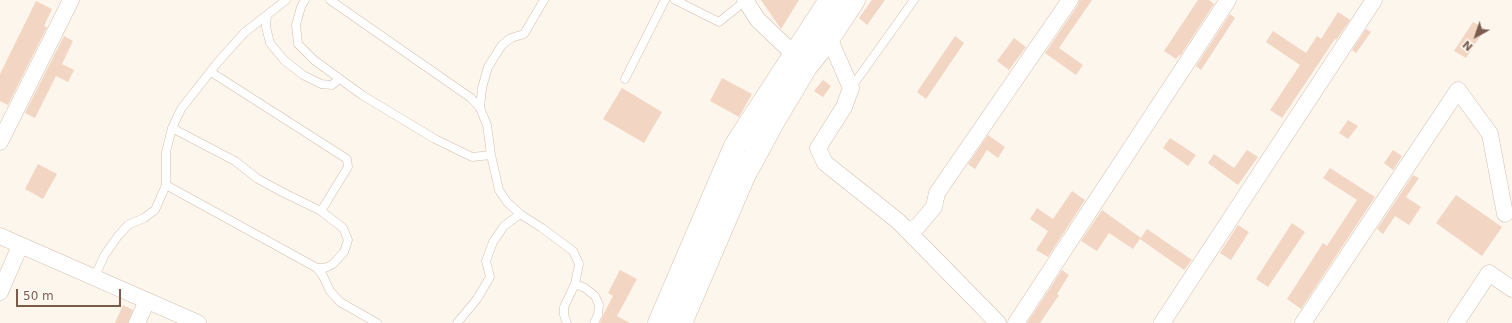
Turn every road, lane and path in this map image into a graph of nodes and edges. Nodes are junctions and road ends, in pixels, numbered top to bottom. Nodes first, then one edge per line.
1 (72, 0) edge
2 (286, 0) edge
3 (305, 0) edge
4 (330, 0) edge
5 (544, 0) edge
6 (665, 0) edge
7 (675, 0) edge
8 (830, 0) edge
9 (854, 0) edge
10 (914, 0) edge
11 (1070, 0) edge
12 (1228, 0) edge
13 (1374, 0) edge
14 (745, 1) edge
15 (266, 15) junction
16 (829, 38) junction
17 (800, 61) junction
18 (211, 72) junction
19 (339, 79) junction
20 (625, 79) dead end
21 (851, 88) junction
22 (480, 108) junction
23 (172, 128) junction
24 (0, 142) edge
25 (491, 155) junction
26 (166, 185) junction
27 (321, 210) junction
28 (520, 214) junction
29 (1506, 214) dead end
30 (908, 231) junction
31 (0, 236) edge
32 (20, 246) junction
33 (317, 268) junction
34 (94, 278) junction
35 (574, 284) junction
36 (1512, 289) edge
37 (0, 292) edge
38 (147, 301) junction
39 (137, 323) edge
40 (198, 323) edge
41 (377, 323) edge
42 (457, 323) edge
43 (567, 323) edge
44 (594, 323) edge
45 (658, 323) edge
46 (681, 323) edge
47 (998, 323) edge
48 (1016, 323) edge
49 (1162, 323) edge
50 (1303, 323) edge
51 (1456, 323) edge

1 - 24 street
2 - 15 lane
3 - 19 lane
4 - 22 lane
5 - 22 lane
6 - 20 lane
7 - 14 lane
8 - 17 main road
9 - 16 main road
10 - 21 lane
11 - 30 street
12 - 48 street
13 - 49 street
14 - 17 street
15 - 18 lane
15 - 19 lane
16 - 17 main road
16 - 21 street
17 - 45 main road
17 - 46 main road
18 - 23 lane
18 - 27 lane
19 - 25 lane
21 - 30 street
22 - 25 lane
23 - 26 lane
23 - 27 lane
25 - 28 lane
26 - 33 lane
26 - 34 lane
27 - 33 lane
28 - 35 lane
28 - 42 lane
29 - 50 street
30 - 47 street
31 - 32 street
32 - 34 street
32 - 37 street
33 - 41 lane
34 - 38 street
35 - 43 lane
35 - 44 lane
36 - 51 street
38 - 39 street
38 - 40 street

